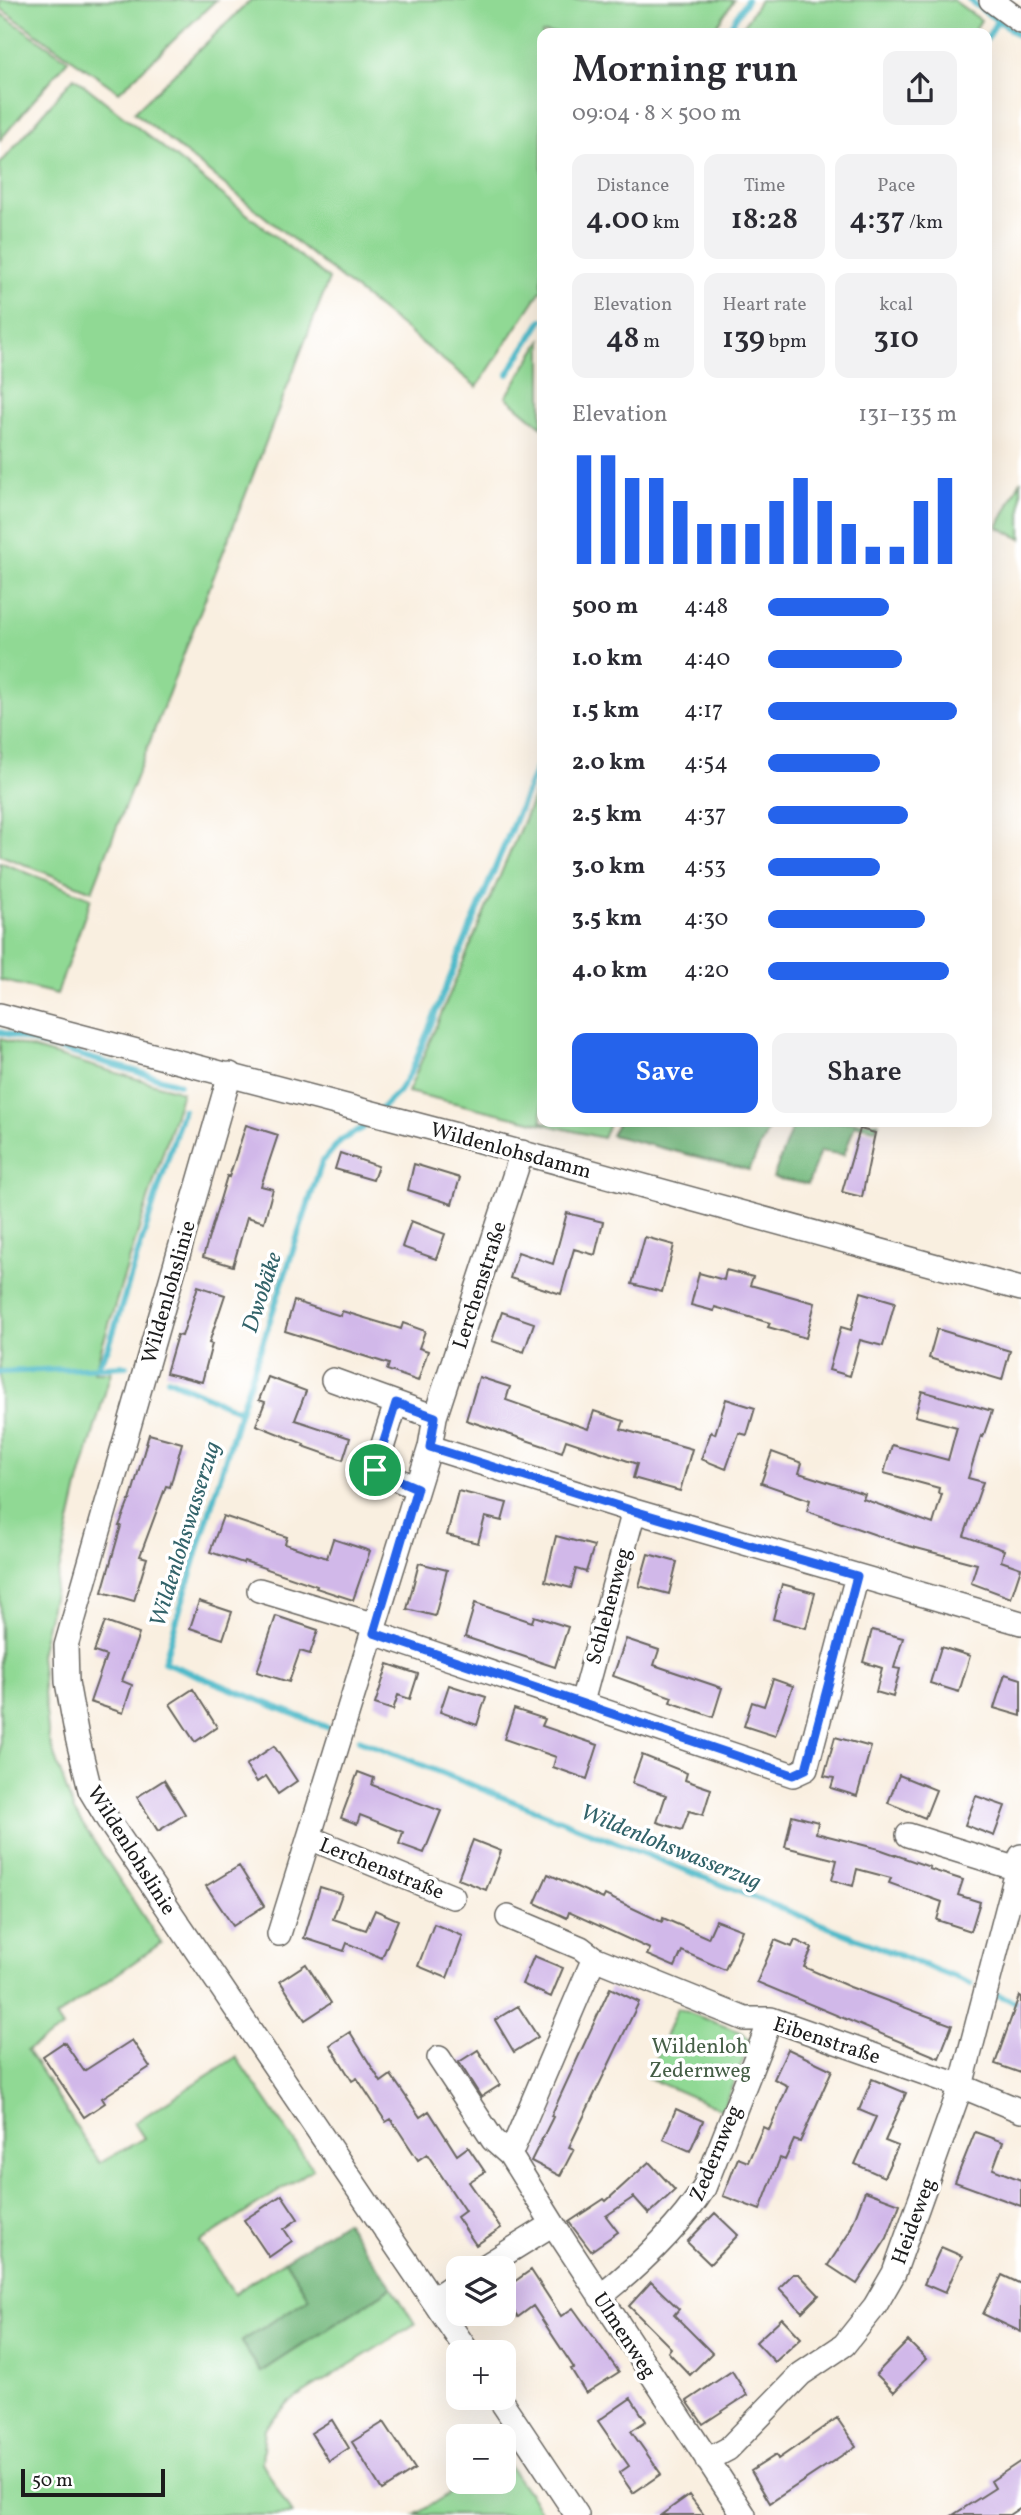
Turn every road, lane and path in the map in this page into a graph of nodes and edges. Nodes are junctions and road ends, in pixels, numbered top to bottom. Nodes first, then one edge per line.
1 (991, 0) edge
2 (1021, 22) edge
3 (0, 1015) edge
4 (230, 1074) junction
5 (522, 1152) junction
6 (1021, 1289) edge
7 (333, 1380) dead end
8 (396, 1403) junction
9 (435, 1417) junction
10 (430, 1447) junction
11 (417, 1488) junction
12 (634, 1511) junction
13 (857, 1576) junction
14 (260, 1590) dead end
15 (1021, 1623) edge
16 (375, 1629) junction
17 (582, 1702) junction
18 (908, 1835) dead end
19 (310, 1838) junction
20 (1019, 1863) edge
21 (453, 1897) dead end
22 (1014, 1914) edge
23 (508, 1917) dead end
24 (279, 1934) dead end
25 (594, 1958) junction
26 (772, 2019) junction
27 (439, 2058) dead end
28 (961, 2086) junction
29 (1021, 2110) edge
30 (510, 2155) junction
31 (553, 2224) junction
32 (501, 2256) edge
33 (446, 2290) edge
34 (600, 2297) junction
35 (433, 2299) junction
36 (460, 2340) edge
37 (507, 2410) edge
38 (707, 2460) junction
39 (577, 2515) edge
40 (744, 2515) edge

1 - 2 street
3 - 4 street, Wildenlohsdamm
4 - 5 street, Wildenlohsdamm
4 - 35 street, Wildenlohslinie
5 - 6 street, Wildenlohsdamm
5 - 9 street, Lerchenstraße
7 - 8 street
8 - 9 street
8 - 11 street
9 - 10 street, Lerchenstraße
10 - 11 street, Lerchenstraße
10 - 12 street
11 - 16 street, Lerchenstraße
12 - 13 street
12 - 17 street, Schlehenweg
13 - 15 street
13 - 17 street
14 - 16 street
16 - 17 street
16 - 19 street, Lerchenstraße
18 - 20 street, Heideweg
19 - 21 street, Lerchenstraße
19 - 24 street, Lerchenstraße
20 - 22 street, Heideweg
22 - 28 street, Heideweg
23 - 25 street, Eibenstraße
25 - 26 street, Eibenstraße
25 - 30 street
26 - 28 street, Eibenstraße
26 - 34 street, Zedernweg
27 - 30 street
28 - 29 street, Eibenstraße
28 - 38 street, Heideweg
30 - 31 street
31 - 32 street
31 - 34 street, Ulmenweg
33 - 35 street
34 - 38 street, Ulmenweg
35 - 36 street, Wildenlohslinie
37 - 39 street
38 - 40 street, Ulmenweg

